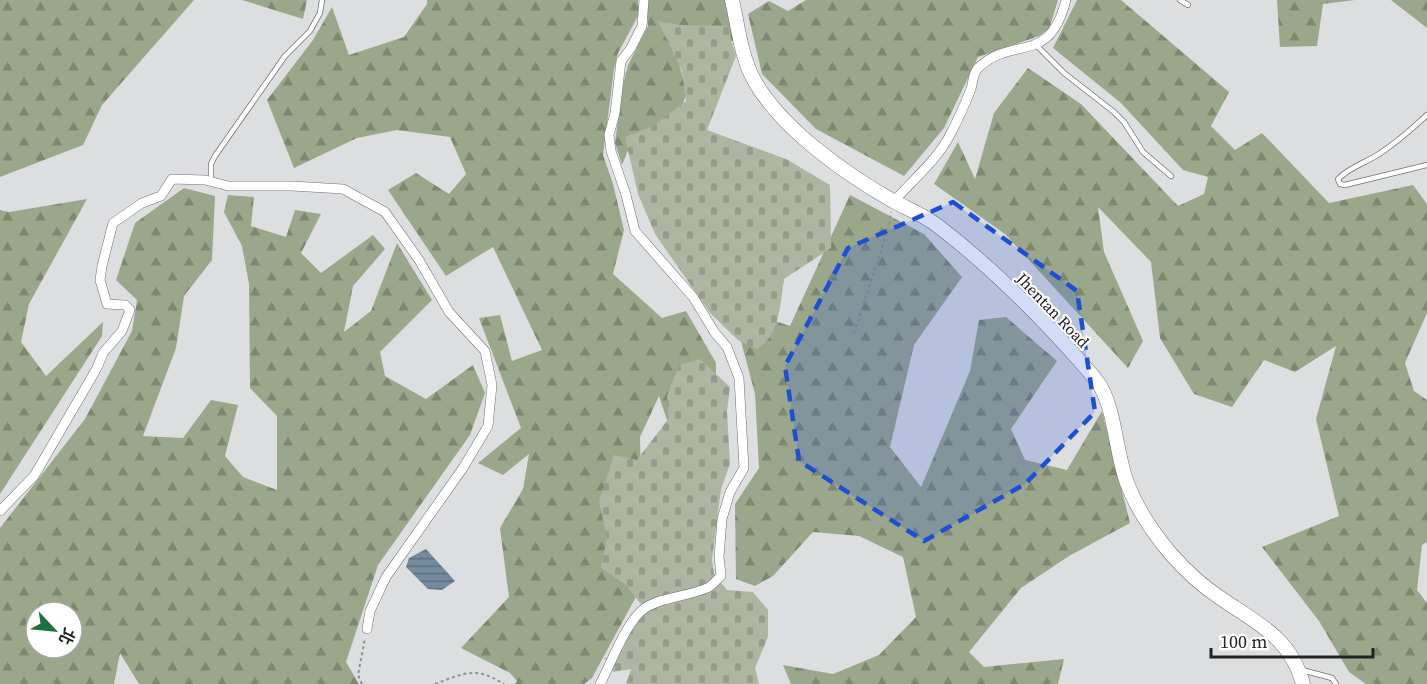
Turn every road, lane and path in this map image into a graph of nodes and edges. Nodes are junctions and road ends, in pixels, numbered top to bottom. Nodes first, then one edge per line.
1 (322, 0) edge
2 (644, 0) edge
3 (732, 0) edge
4 (1066, 0) edge
5 (1180, 0) edge
6 (1188, 5) dead end
7 (1035, 45) junction
8 (1427, 115) edge
9 (1427, 165) edge
10 (1171, 176) dead end
11 (211, 181) junction
12 (894, 201) junction
13 (854, 333) dead end
14 (0, 510) edge
15 (367, 629) joint
16 (1299, 669) junction
17 (362, 684) edge
18 (435, 684) edge
19 (504, 684) edge
20 (600, 684) edge
21 (1303, 684) edge
22 (1336, 684) edge

1 - 11 lane
2 - 20 street
3 - 12 street, Jhentan Road
4 - 7 street
5 - 6 lane
7 - 10 lane
7 - 12 street
8 - 9 lane
11 - 14 street
11 - 15 street
12 - 13 path
12 - 16 street, Jhentan Road
15 - 17 path
16 - 21 street, Jhentan Road
16 - 22 lane
18 - 19 path

